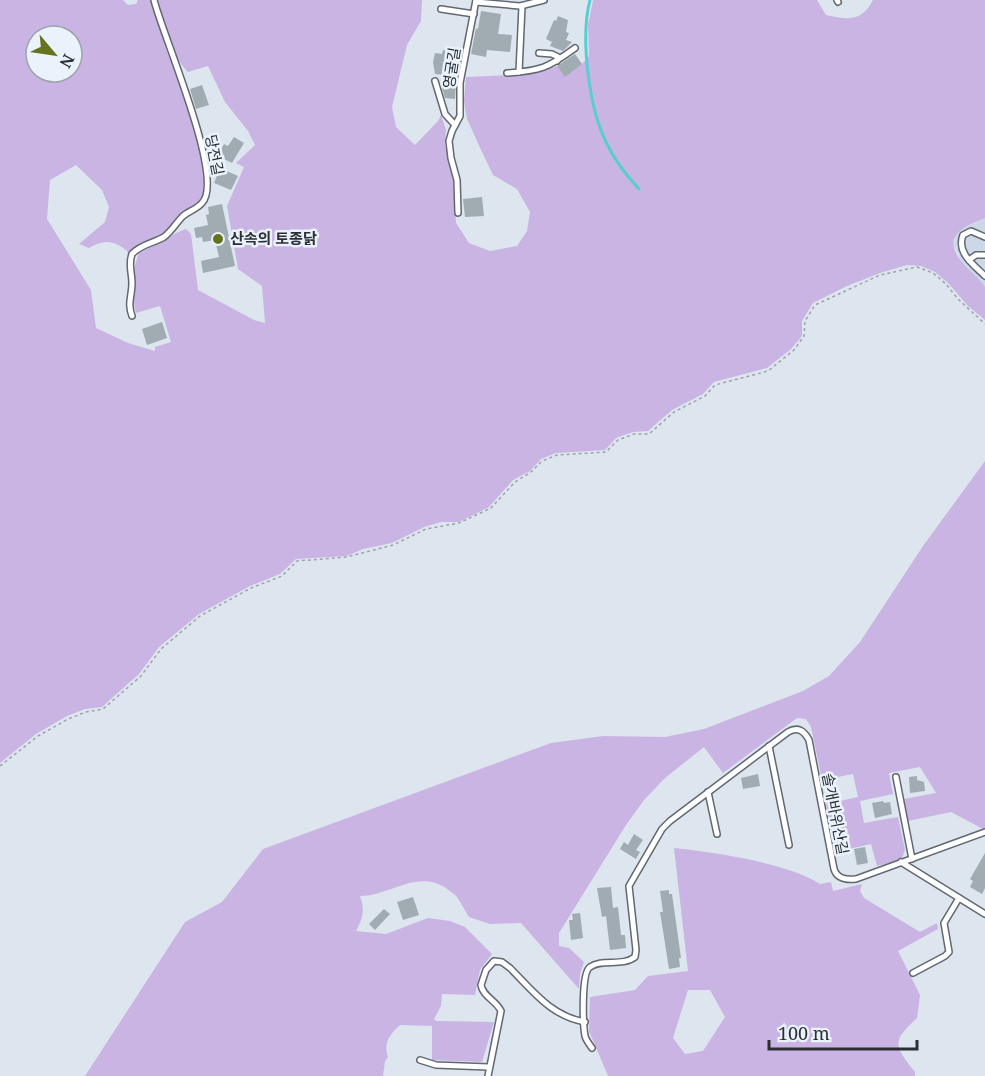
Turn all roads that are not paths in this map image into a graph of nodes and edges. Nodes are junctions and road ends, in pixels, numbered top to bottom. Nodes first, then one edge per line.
1 (154, 0) edge
2 (544, 0) edge
3 (476, 1) edge
4 (522, 6) junction
5 (441, 9) dead end
6 (474, 14) junction
7 (575, 48) dead end
8 (539, 53) dead end
9 (556, 63) junction
10 (519, 72) junction
11 (507, 73) dead end
12 (435, 81) dead end
13 (455, 125) junction
14 (458, 213) dead end
15 (985, 237) edge
16 (985, 255) edge
17 (969, 260) junction
18 (985, 276) edge
19 (132, 316) dead end
20 (769, 747) junction
21 (896, 777) dead end
22 (708, 792) junction
23 (985, 832) edge
24 (717, 834) dead end
25 (789, 845) dead end
26 (912, 859) junction
27 (901, 862) junction
28 (959, 898) junction
29 (985, 913) edge
30 (913, 973) dead end
31 (585, 1022) junction
32 (592, 1048) dead end
33 (420, 1060) dead end
34 (488, 1067) junction
35 (488, 1076) edge

1 - 19 lane, 당전길
2 - 4 lane, 영굴길
3 - 4 lane, 영굴길
3 - 6 lane, 영굴길
4 - 10 lane
5 - 6 lane
6 - 13 lane, 영굴길
7 - 9 lane
8 - 9 lane
9 - 10 lane
10 - 11 lane
12 - 13 lane, 영굴길
13 - 14 lane, 영굴길
15 - 17 lane
16 - 17 lane
17 - 18 lane
20 - 22 lane, 솔개바위산길
20 - 25 lane
20 - 27 lane, 솔개바위산길
21 - 26 lane
22 - 24 lane
22 - 31 lane, 솔개바위산길
23 - 26 lane, 솔개바위산길
26 - 27 lane, 솔개바위산길
27 - 28 lane
28 - 29 lane
28 - 30 lane
31 - 32 lane, 솔개바위산길
31 - 34 lane
33 - 34 lane
34 - 35 lane

